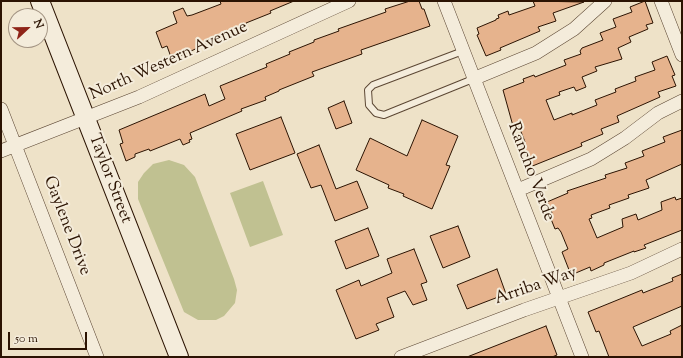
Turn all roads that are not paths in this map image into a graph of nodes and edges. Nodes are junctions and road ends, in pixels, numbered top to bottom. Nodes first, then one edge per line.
1 (40, 1) edge
2 (349, 1) edge
3 (444, 1) edge
4 (605, 1) edge
5 (661, 1) edge
6 (462, 50) junction
7 (682, 55) edge
8 (473, 79) junction
9 (682, 101) edge
10 (1, 109) edge
11 (86, 118) junction
12 (16, 146) junction
13 (1, 151) edge
14 (518, 190) junction
15 (682, 249) edge
16 (558, 298) junction
17 (97, 357) edge
18 (179, 357) edge
19 (401, 357) edge
20 (582, 357) edge

1 - 11 street, Taylor Street
2 - 11 street, North Western Avenue
3 - 6 street, Rancho Verde
4 - 8 street
5 - 7 street
6 - 8 street, Rancho Verde
6 - 8 lane
8 - 14 street, Rancho Verde
9 - 14 street
10 - 12 street, Gaylene Drive
11 - 12 street, North Western Avenue
11 - 18 street, Taylor Street
12 - 13 street, North Western Avenue
12 - 17 street, Gaylene Drive
14 - 16 street, Rancho Verde
15 - 16 street, Arriba Way
16 - 19 street, Arriba Way
16 - 20 street, Rancho Verde

